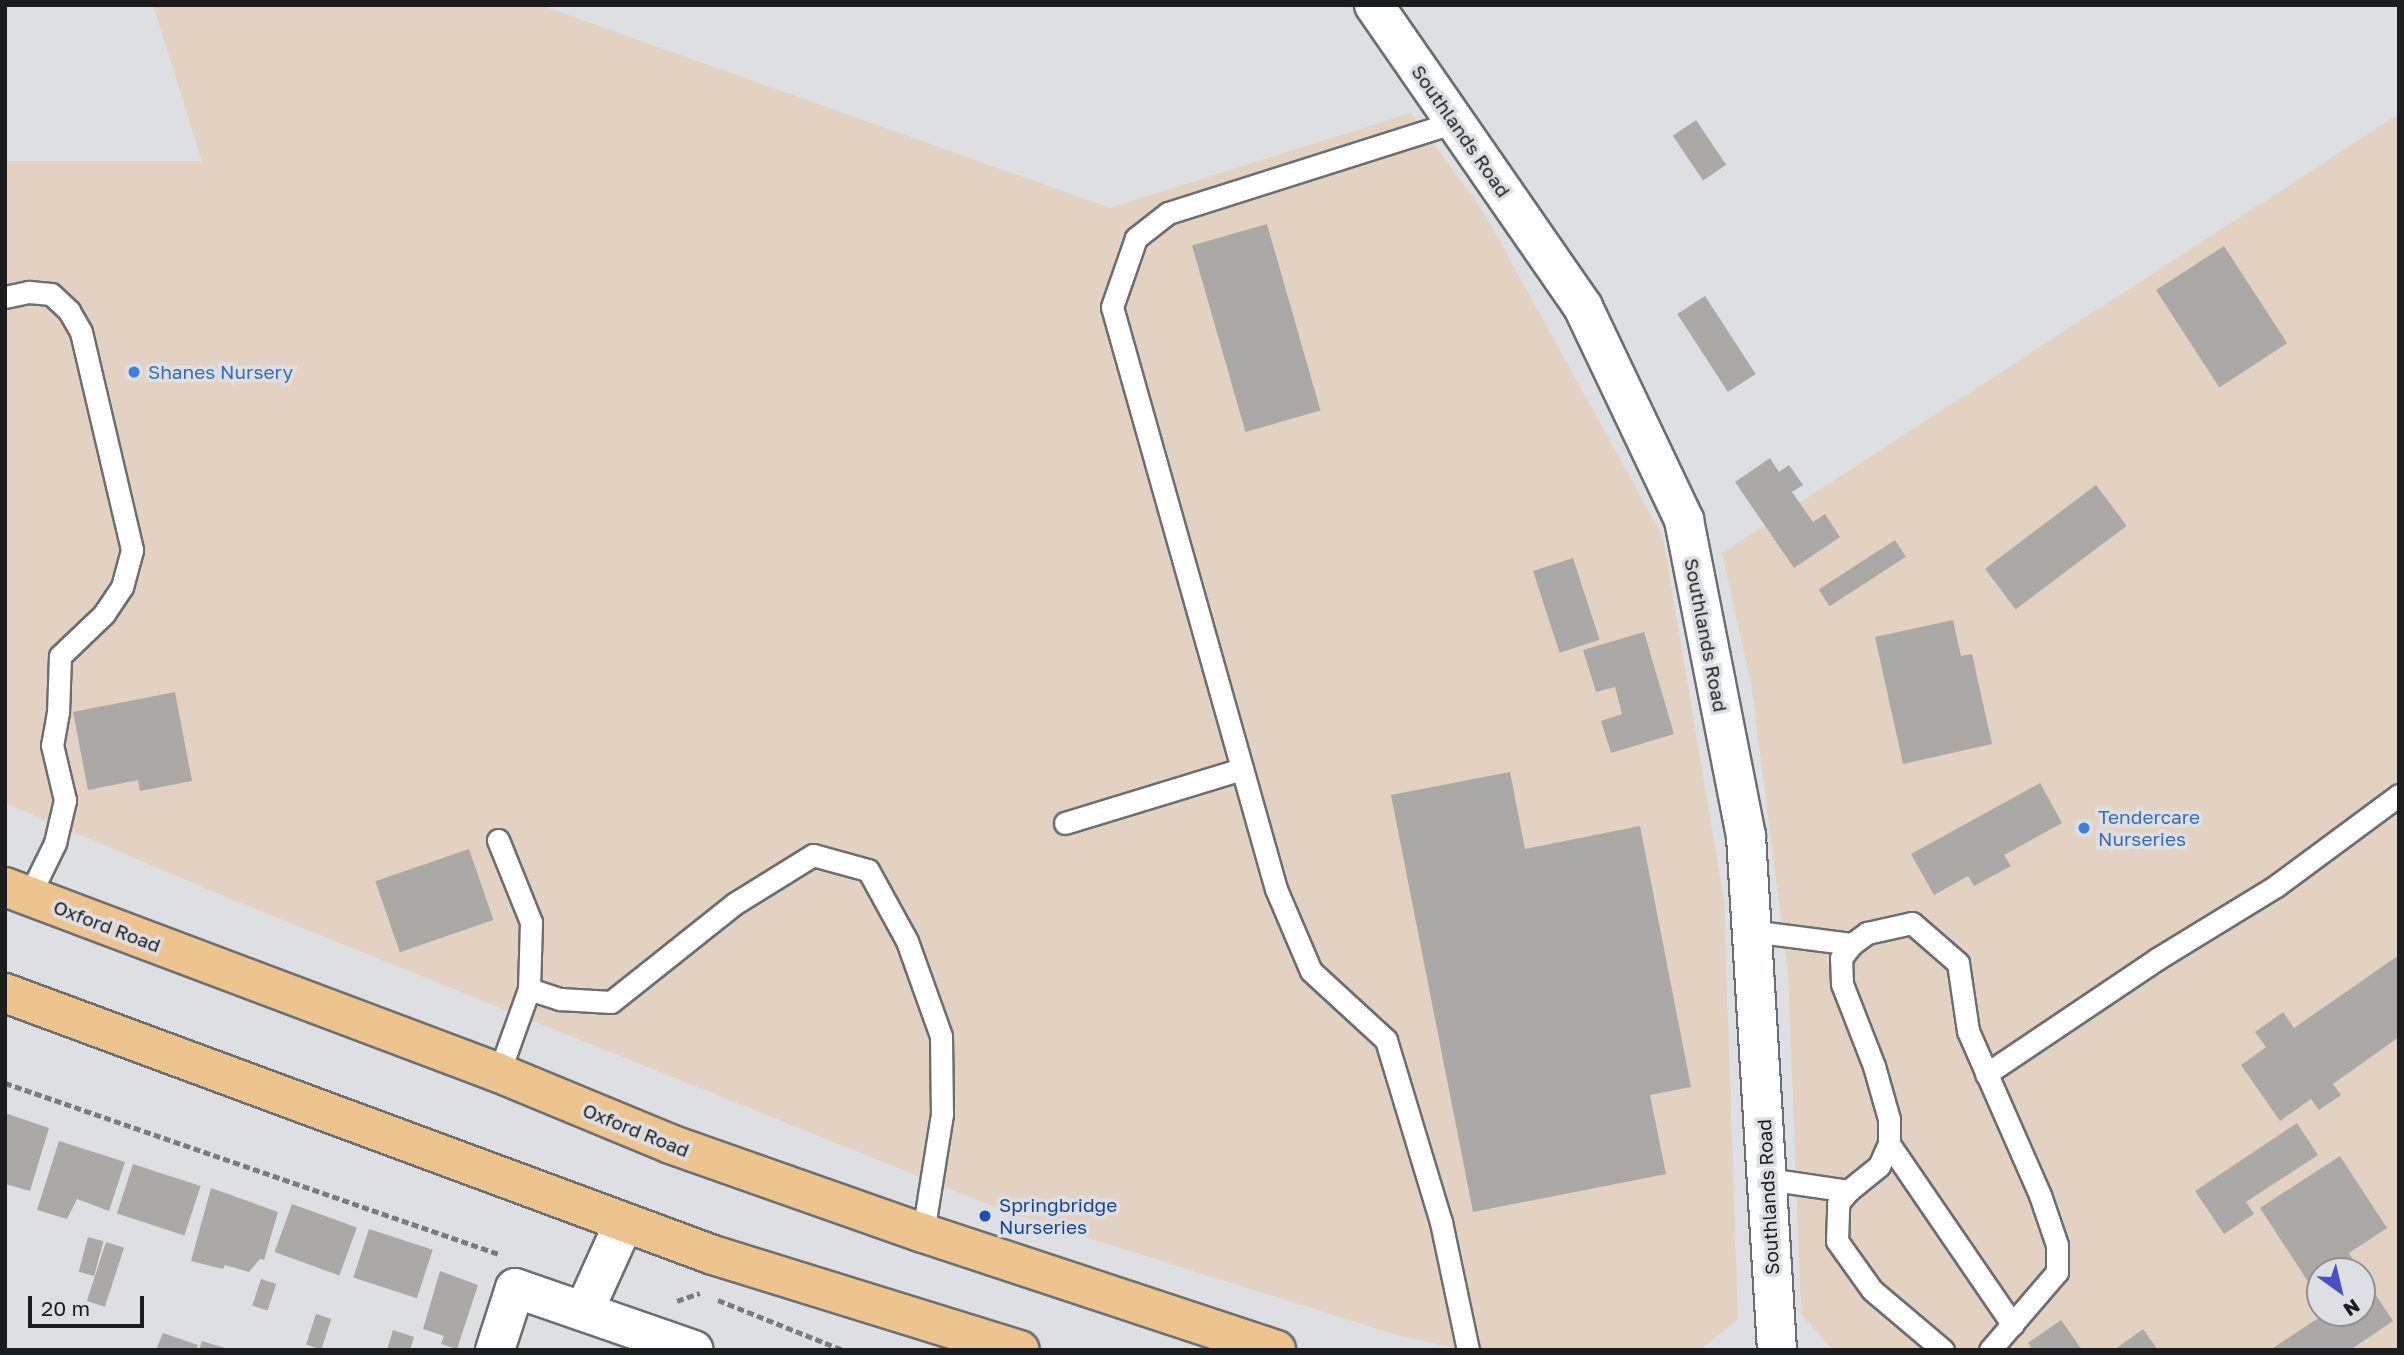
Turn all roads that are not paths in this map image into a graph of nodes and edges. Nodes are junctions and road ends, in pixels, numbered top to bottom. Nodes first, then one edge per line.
1 (1374, 5) edge
2 (1455, 122) junction
3 (5, 297) edge
4 (1242, 769) junction
5 (2399, 795) edge
6 (1065, 823) dead end
7 (498, 840) dead end
8 (17, 892) edge
9 (1751, 931) junction
10 (1852, 944) junction
11 (529, 989) junction
12 (5, 993) edge
13 (499, 1073) junction
14 (1986, 1074) junction
15 (1889, 1144) junction
16 (1767, 1179) junction
17 (1848, 1191) junction
18 (624, 1223) junction
19 (923, 1234) junction
20 (583, 1311) junction
21 (2013, 1325) junction
22 (495, 1350) edge
23 (694, 1350) edge
24 (1020, 1350) edge
25 (1276, 1350) edge
26 (1468, 1350) edge
27 (1777, 1350) edge
28 (1943, 1350) edge
29 (1990, 1350) edge

1 - 2 street, Southlands Road
2 - 4 lane
2 - 9 street, Southlands Road
3 - 8 lane
4 - 6 lane
4 - 26 lane
5 - 14 lane
7 - 11 lane
8 - 13 highway, Oxford Road
9 - 10 lane
9 - 16 street, Southlands Road
10 - 14 lane
10 - 15 lane
11 - 13 lane
11 - 19 lane
12 - 18 highway
13 - 19 highway, Oxford Road
14 - 21 lane
15 - 17 lane
15 - 21 lane
16 - 17 lane
16 - 27 street, Southlands Road
17 - 28 lane
18 - 20 street
18 - 24 highway
19 - 25 highway, Oxford Road
20 - 22 street
20 - 23 street
21 - 29 lane

